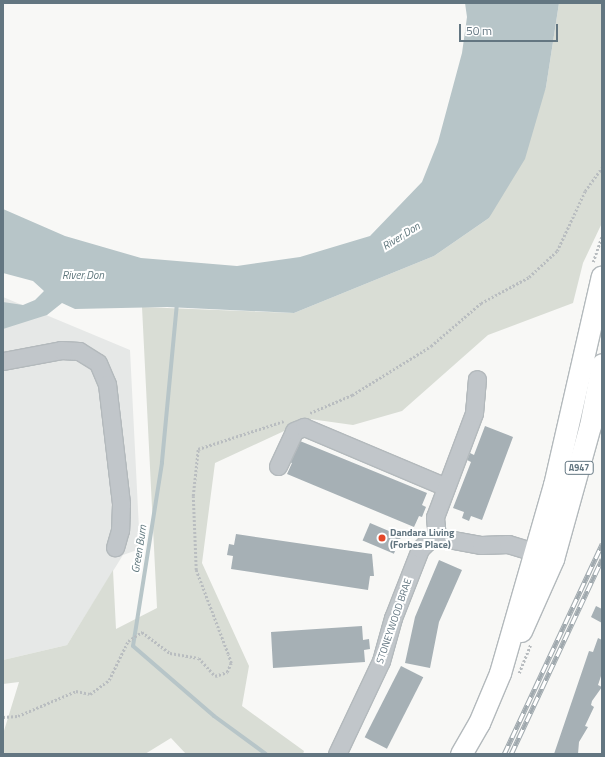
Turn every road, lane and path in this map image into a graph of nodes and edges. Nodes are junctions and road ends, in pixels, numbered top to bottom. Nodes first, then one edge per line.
1 (602, 168) edge
2 (602, 276) edge
3 (3, 361) edge
4 (602, 364) edge
5 (477, 379) dead end
6 (308, 414) dead end
7 (288, 420) dead end
8 (278, 466) dead end
9 (446, 487) junction
10 (437, 537) junction
11 (115, 547) dead end
12 (544, 554) junction
13 (3, 717) edge
14 (337, 754) edge
15 (461, 754) edge

1 - 6 path
2 - 12 main road, A947
3 - 11 street
4 - 12 main road, A947
5 - 9 street
7 - 13 path
8 - 9 street
9 - 10 street
10 - 12 street
10 - 14 street, STONEYWOOD BRAE
12 - 15 main road, A947

